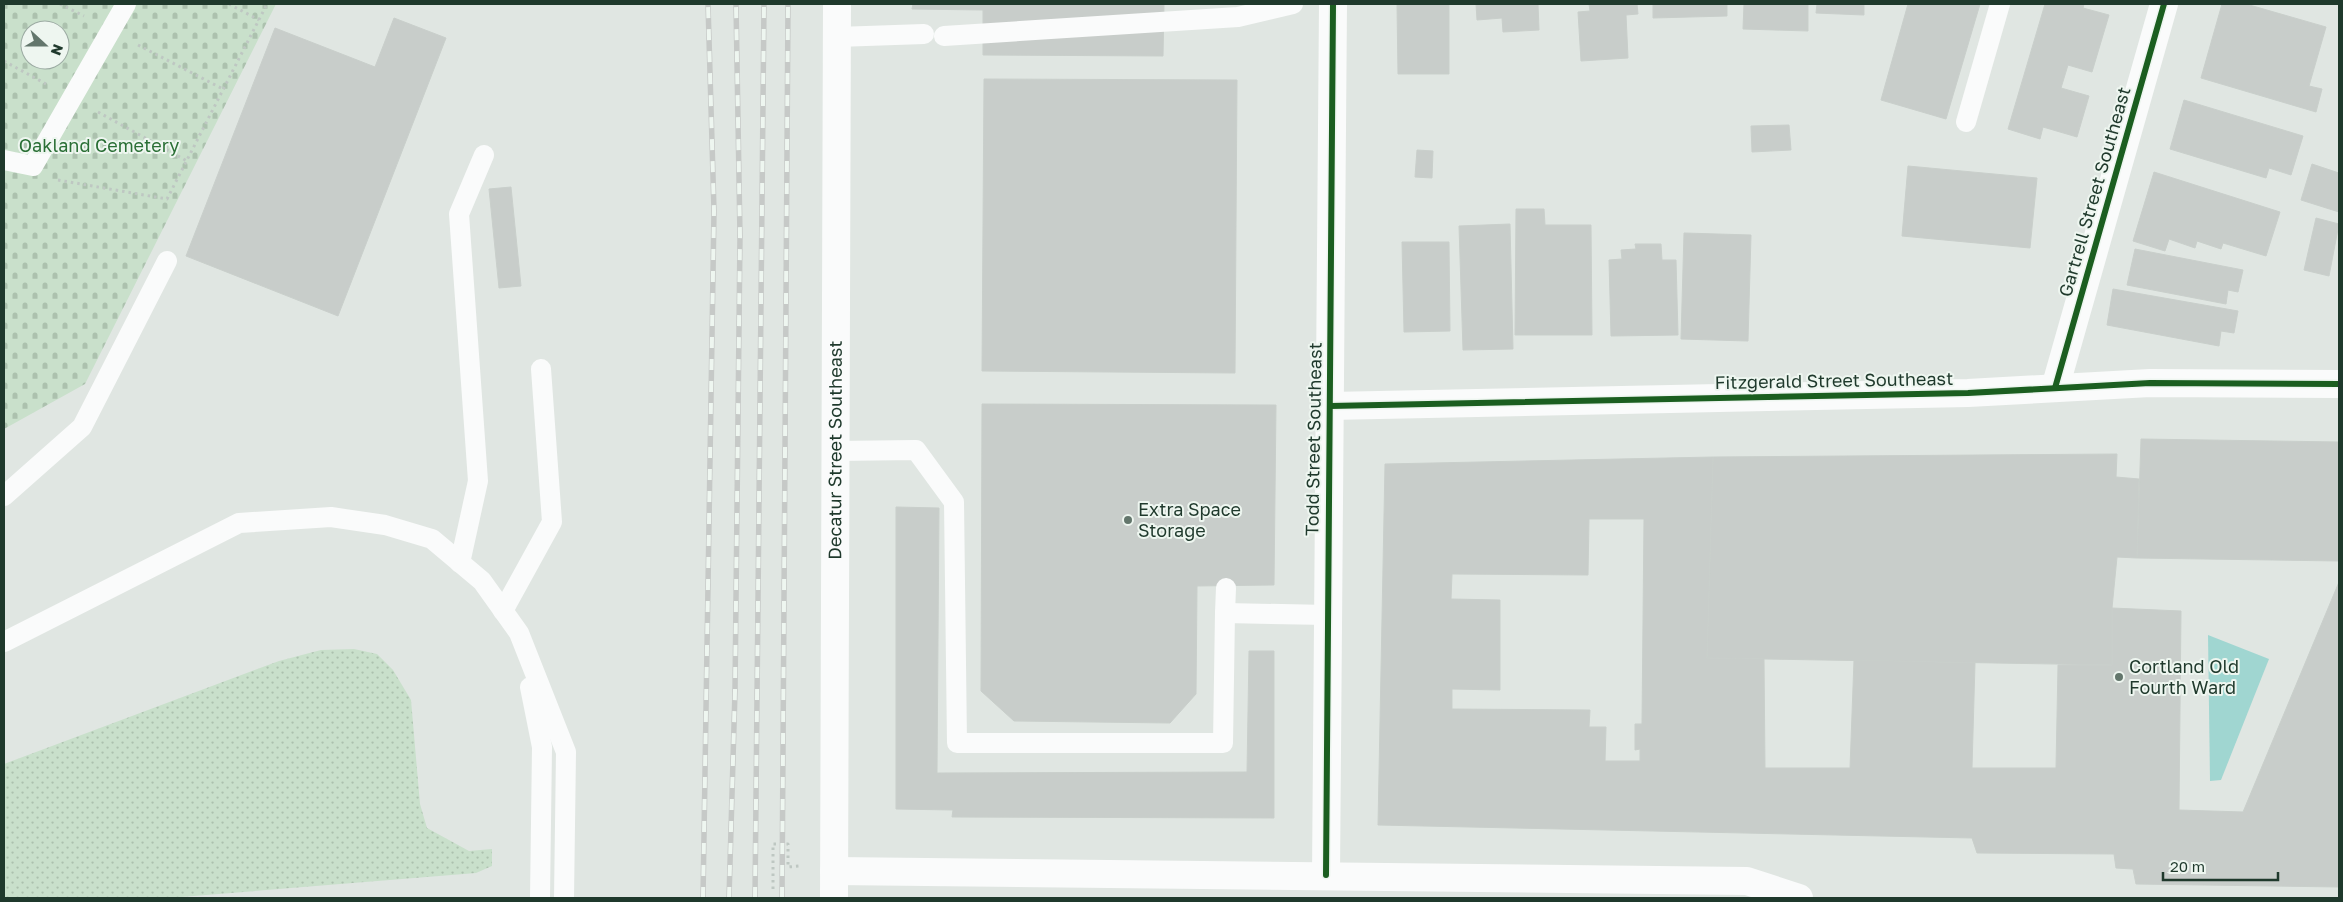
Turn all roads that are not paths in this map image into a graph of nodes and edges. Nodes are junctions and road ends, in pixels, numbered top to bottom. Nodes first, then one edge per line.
1 (126, 4) edge
2 (837, 4) edge
3 (1293, 4) edge
4 (1333, 4) edge
5 (2000, 4) edge
6 (2164, 4) edge
7 (924, 34) dead end
8 (944, 36) dead end
9 (837, 37) junction
10 (1966, 122) dead end
11 (484, 155) dead end
12 (4, 160) edge
13 (167, 261) dead end
14 (542, 369) dead end
15 (2339, 384) edge
16 (2055, 388) junction
17 (1330, 406) junction
18 (836, 451) junction
19 (4, 496) edge
20 (460, 563) junction
21 (1226, 588) dead end
22 (503, 611) junction
23 (1225, 613) junction
24 (1328, 615) junction
25 (520, 634) junction
26 (4, 642) edge
27 (834, 871) junction
28 (1326, 876) junction
29 (540, 898) edge
30 (564, 898) edge
31 (834, 898) edge
32 (1799, 898) edge

1 - 12 lane
2 - 9 street, Decatur Street Southeast
3 - 8 lane
4 - 17 street, Todd Street Southeast
5 - 10 lane
6 - 16 street, Gartrell Street Southeast
7 - 9 lane
9 - 18 street, Decatur Street Southeast
11 - 20 lane
13 - 19 lane
14 - 22 lane
15 - 16 street, Fitzgerald Street Southeast
16 - 17 street, Fitzgerald Street Southeast
17 - 24 street, Todd Street Southeast
18 - 23 lane
18 - 27 street, Decatur Street Southeast
20 - 22 lane
20 - 26 lane
21 - 23 lane
22 - 25 lane
23 - 24 lane
24 - 28 street, Todd Street Southeast
25 - 29 lane
25 - 30 lane
27 - 28 street
27 - 31 street, Decatur Street Southeast
28 - 32 street

